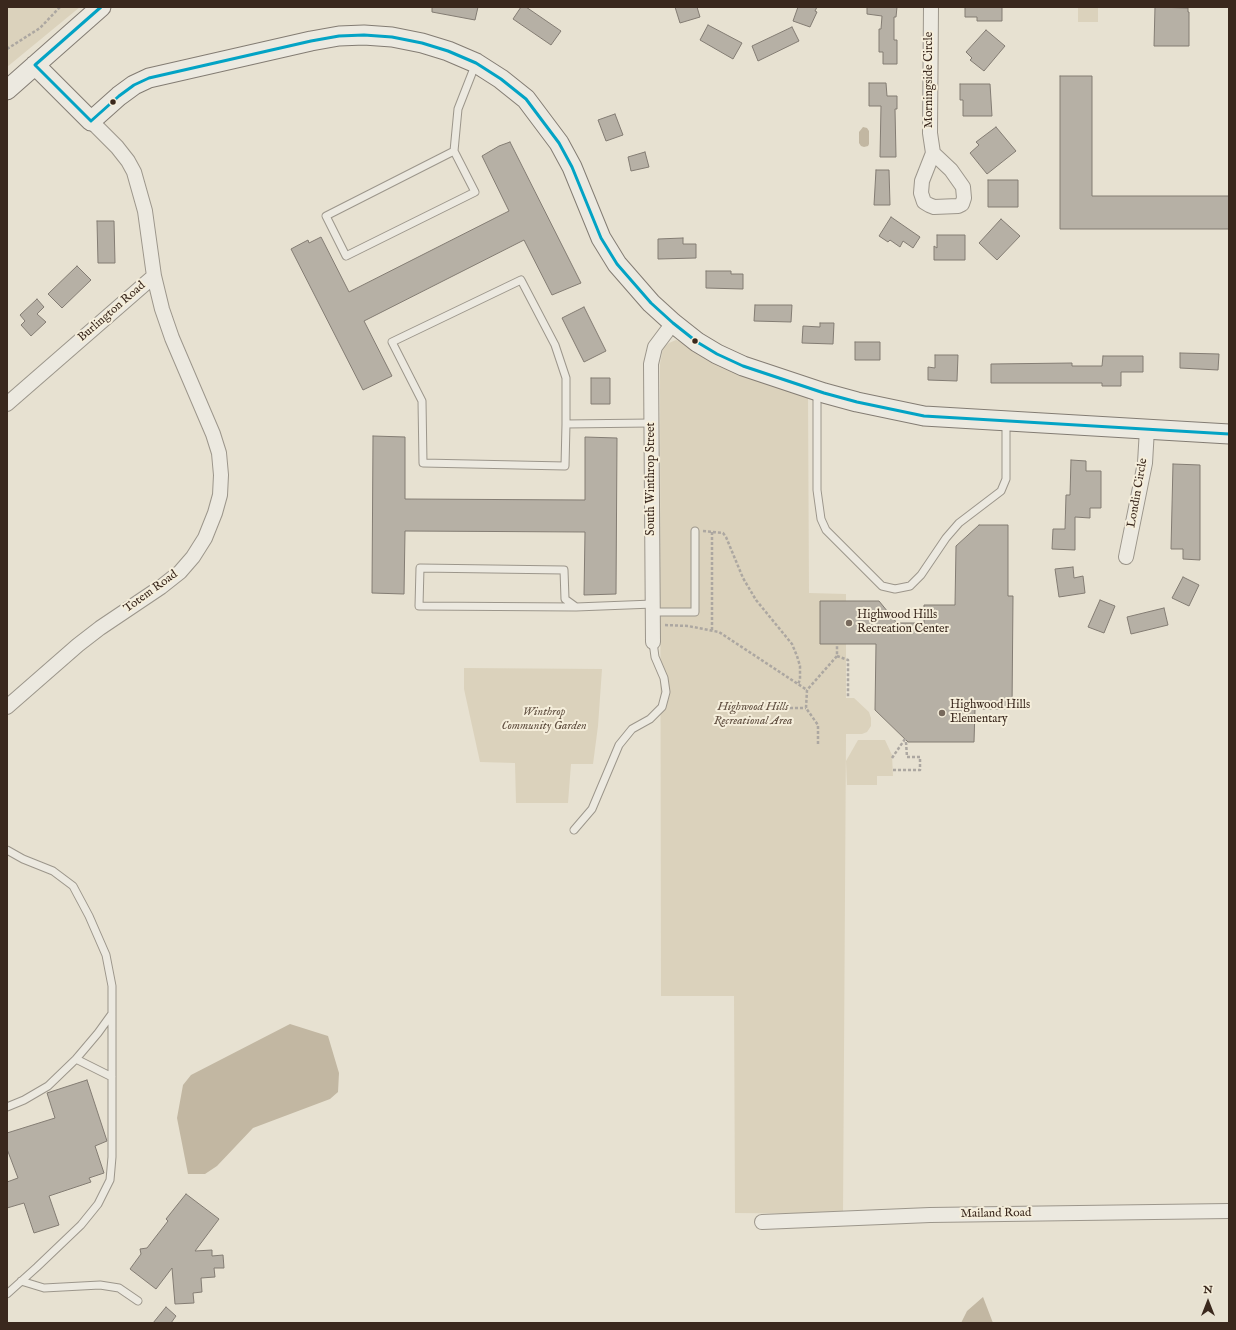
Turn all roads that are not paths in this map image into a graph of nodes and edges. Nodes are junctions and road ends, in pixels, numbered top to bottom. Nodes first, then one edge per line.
1 (101, 7) edge
2 (931, 7) edge
3 (476, 63) junction
4 (35, 65) junction
5 (7, 90) edge
6 (91, 121) junction
7 (454, 151) junction
8 (933, 153) dead end
9 (154, 276) junction
10 (673, 323) junction
11 (817, 390) junction
12 (7, 404) edge
13 (1006, 421) junction
14 (651, 423) junction
15 (566, 424) junction
16 (1147, 429) junction
17 (1229, 434) edge
18 (694, 531) road end
19 (1126, 557) dead end
20 (576, 607) junction
21 (653, 614) junction
22 (653, 642) joint
23 (7, 707) edge
24 (574, 830) dead end
25 (7, 850) edge
26 (112, 1014) junction
27 (76, 1059) junction
28 (112, 1077) junction
29 (7, 1107) edge
30 (1229, 1210) edge
31 (762, 1222) dead end
32 (21, 1281) junction
33 (7, 1294) edge
34 (138, 1302) dead end

1 - 4 street
2 - 8 street, Morningside Circle
3 - 6 street
3 - 7 lane
3 - 10 street
4 - 5 street
4 - 6 street, Burlington Road
6 - 9 street, Burlington Road
7 - 7 lane
9 - 12 street, Burlington Road
9 - 23 street, Totem Road
10 - 11 street
10 - 14 street, South Winthrop Street
11 - 13 street
11 - 13 lane
13 - 16 street
14 - 15 lane
14 - 21 street, South Winthrop Street
15 - 15 lane
16 - 17 street
16 - 19 street, Londin Circle
18 - 21 lane
20 - 20 lane
20 - 21 lane
21 - 22 street, South Winthrop Street
22 - 24 lane
25 - 26 lane
26 - 27 lane
26 - 28 lane
27 - 28 lane
27 - 29 lane
28 - 32 lane
30 - 31 street, Mailand Road
32 - 33 lane
32 - 34 lane

